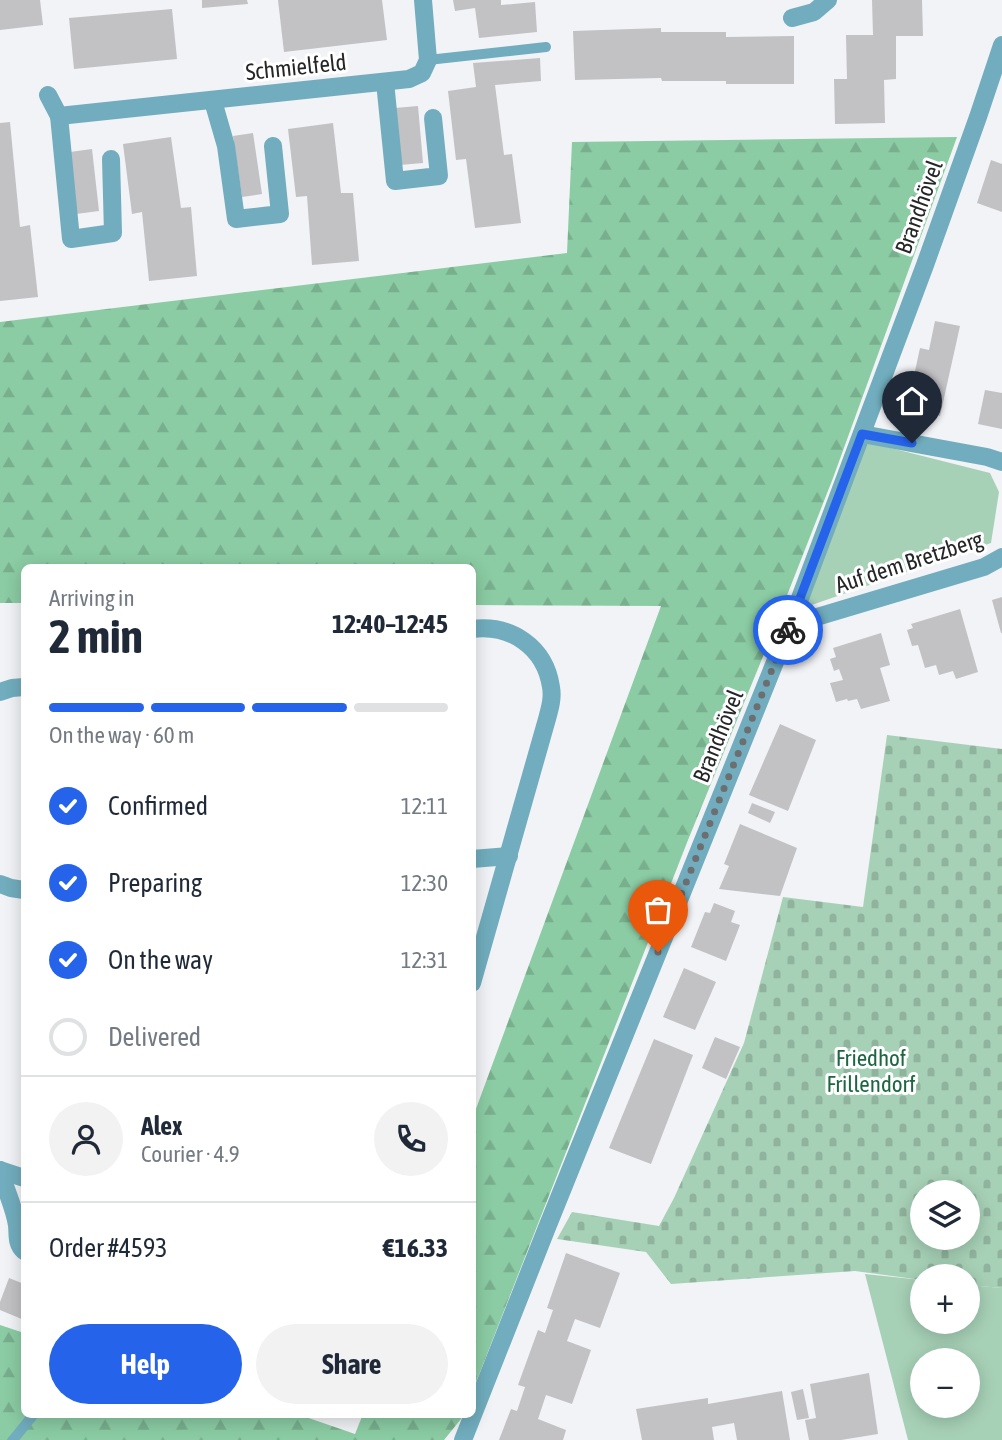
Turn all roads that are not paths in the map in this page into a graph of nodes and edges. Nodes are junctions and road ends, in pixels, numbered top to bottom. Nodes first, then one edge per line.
1 (423, 0) edge
2 (828, 0) edge
3 (792, 18) dead end
4 (1002, 45) edge
5 (546, 47) dead end
6 (428, 60) junction
7 (385, 82) junction
8 (48, 95) dead end
9 (213, 101) junction
10 (59, 116) junction
11 (433, 118) dead end
12 (273, 146) dead end
13 (111, 159) dead end
14 (862, 434) junction
15 (1002, 462) edge
16 (1002, 557) edge
17 (790, 625) junction
18 (476, 629) edge
19 (21, 687) edge
20 (0, 692) edge
21 (509, 856) junction
22 (476, 860) edge
23 (0, 887) edge
24 (21, 890) edge
25 (476, 970) edge
26 (0, 1170) edge
27 (21, 1177) edge
28 (21, 1221) edge
29 (21, 1248) edge
30 (476, 1407) edge
31 (31, 1418) edge
32 (472, 1418) edge
33 (13, 1440) edge
34 (463, 1440) edge

1 - 6 street
2 - 3 street
4 - 14 street, Brandhövel
5 - 6 lane
6 - 7 street, Schmielfeld
7 - 9 street, Schmielfeld
7 - 11 street
8 - 10 street
9 - 10 street, Schmielfeld
9 - 12 street
10 - 13 street
14 - 15 street
14 - 17 street, Brandhövel
16 - 17 street, Auf dem Bretzberg
17 - 30 street, Brandhövel
18 - 21 street
19 - 20 street
21 - 22 street
21 - 25 street
23 - 24 street
26 - 27 street
26 - 28 street
28 - 29 street
31 - 33 lane
32 - 34 street, Brandhövel

